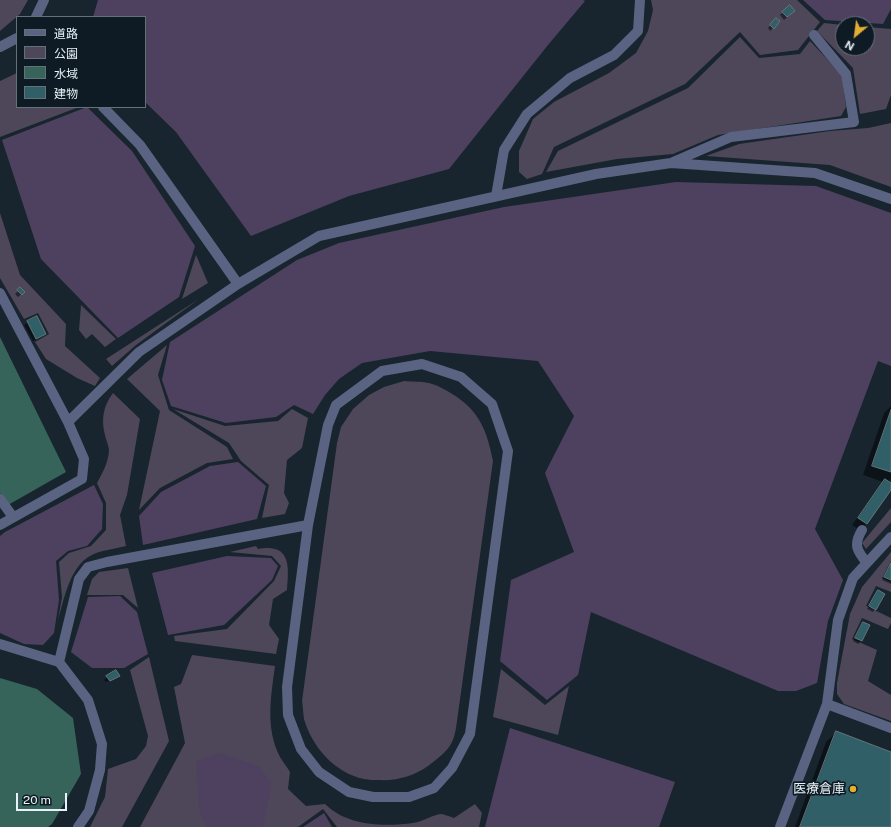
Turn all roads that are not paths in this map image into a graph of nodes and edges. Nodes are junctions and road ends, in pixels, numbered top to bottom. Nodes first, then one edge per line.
1 (44, 0) edge
2 (640, 0) edge
3 (36, 16) edge
4 (814, 35) dead end
5 (16, 39) edge
6 (0, 47) edge
7 (104, 108) edge
8 (671, 163) junction
9 (496, 196) junction
10 (891, 199) edge
11 (238, 284) junction
12 (0, 293) edge
13 (68, 422) junction
14 (0, 500) edge
15 (13, 517) junction
16 (0, 525) edge
17 (308, 525) junction
18 (862, 530) dead end
19 (891, 536) edge
20 (867, 563) junction
21 (0, 644) edge
22 (59, 662) junction
23 (827, 704) junction
24 (891, 728) edge
25 (78, 827) edge
26 (780, 827) edge

1 - 3 street
2 - 9 street
4 - 8 street
5 - 6 street
7 - 11 street
8 - 9 street
8 - 10 street
9 - 11 street
11 - 13 street
12 - 13 street
13 - 15 street
14 - 15 street
15 - 16 street
17 - 17 street
17 - 22 street
18 - 20 street
19 - 20 street
20 - 23 street
21 - 22 street
22 - 25 street
23 - 24 street
23 - 26 street

